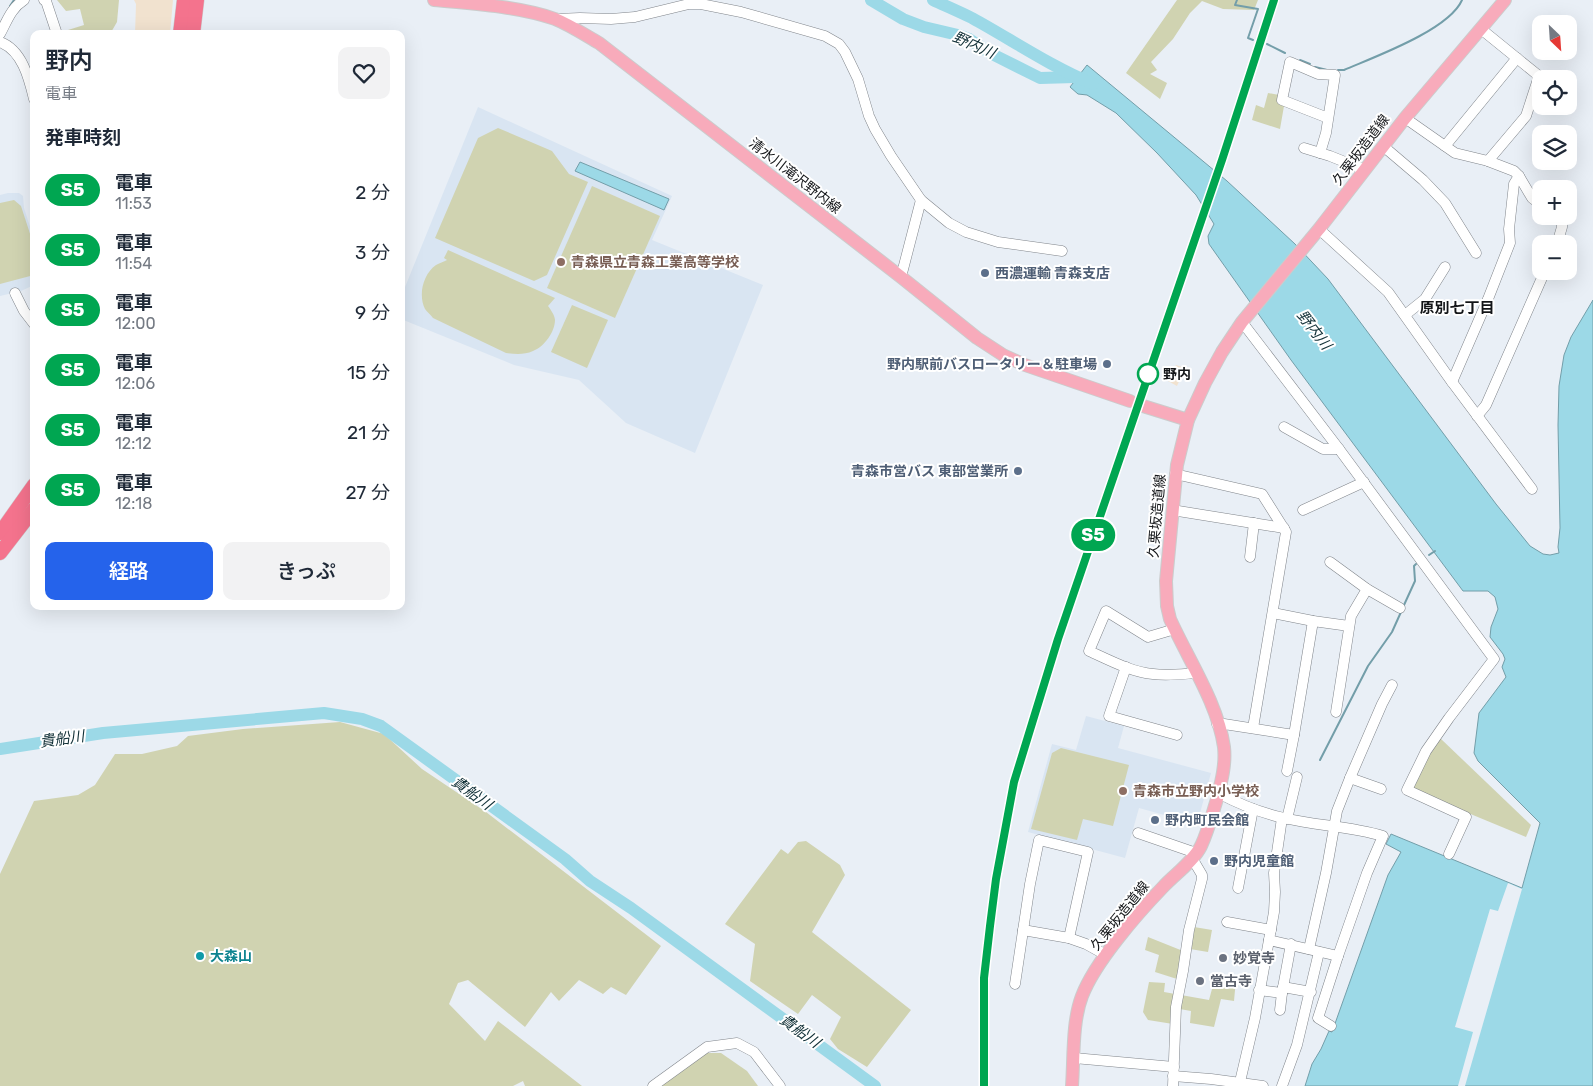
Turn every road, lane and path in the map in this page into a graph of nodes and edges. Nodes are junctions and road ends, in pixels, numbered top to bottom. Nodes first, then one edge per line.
1 (24, 0) edge
2 (44, 0) edge
3 (184, 0) edge
4 (197, 0) edge
5 (434, 0) edge
6 (1505, 0) edge
7 (556, 19) junction
8 (1481, 29) junction
9 (56, 30) edge
10 (180, 30) edge
11 (193, 30) edge
12 (0, 34) edge
13 (0, 42) edge
14 (1517, 58) junction
15 (30, 82) edge
16 (1328, 118) junction
17 (1405, 118) junction
18 (1383, 146) junction
19 (1444, 146) junction
20 (1304, 148) dead end
21 (1320, 153) junction
22 (1488, 162) junction
23 (1365, 170) junction
24 (1519, 176) junction
25 (1532, 198) edge
26 (921, 200) junction
27 (1319, 229) junction
28 (1062, 251) dead end
29 (1476, 252) dead end
30 (1444, 268) dead end
31 (901, 278) junction
32 (1541, 280) edge
33 (14, 292) dead end
34 (1405, 315) junction
35 (1245, 318) junction
36 (30, 319) edge
37 (1452, 382) junction
38 (1130, 401) dead end
39 (1143, 406) dead end
40 (1476, 416) junction
41 (1188, 420) junction
42 (1284, 427) dead end
43 (1339, 449) junction
44 (1175, 474) junction
45 (1364, 482) junction
46 (1532, 489) dead end
47 (30, 491) edge
48 (1172, 510) junction
49 (1303, 510) dead end
50 (30, 515) edge
51 (1254, 523) junction
52 (1284, 528) junction
53 (0, 533) edge
54 (0, 553) edge
55 (1250, 557) dead end
56 (1330, 562) dead end
57 (1367, 589) junction
58 (1400, 608) dead end
59 (1273, 613) junction
60 (1313, 622) junction
61 (1348, 626) junction
62 (1175, 629) junction
63 (1126, 667) junction
64 (1196, 673) junction
65 (1392, 685) dead end
66 (1336, 712) dead end
67 (1217, 724) junction
68 (1254, 728) junction
69 (1177, 735) dead end
70 (1294, 735) junction
71 (1287, 771) dead end
72 (1296, 777) dead end
73 (1350, 778) junction
74 (1381, 789) dead end
75 (1218, 793) junction
76 (1253, 809) junction
77 (1285, 818) junction
78 (1334, 825) junction
79 (1138, 834) dead end
80 (1449, 854) dead end
81 (1194, 856) junction
82 (1238, 888) dead end
83 (1227, 922) dead end
84 (1022, 930) junction
85 (1270, 935) junction
86 (1069, 938) junction
87 (1291, 944) junction
88 (1314, 950) junction
89 (1106, 955) junction
90 (1338, 956) junction
91 (1015, 984) dead end
92 (1259, 990) junction
93 (1283, 990) junction
94 (1310, 992) junction
95 (1280, 1010) dead end
96 (1331, 1026) dead end
97 (1074, 1058) junction
98 (1173, 1076) edge
99 (1210, 1082) edge
100 (1240, 1084) edge
101 (653, 1086) edge
102 (780, 1086) edge
103 (1072, 1086) edge
104 (1263, 1086) edge
105 (1282, 1086) edge

1 - 12 street
2 - 9 street
3 - 10 highway
4 - 11 highway
5 - 7 main road, 清水川滝沢野内線
6 - 8 main road, 久栗坂造道線
7 - 26 street
7 - 31 main road, 清水川滝沢野内線
8 - 14 street
8 - 17 main road, 久栗坂造道線
13 - 15 street
14 - 19 street
14 - 22 street
16 - 16 street
16 - 21 street
17 - 18 main road, 久栗坂造道線
17 - 19 street
18 - 23 main road, 久栗坂造道線
18 - 29 street
19 - 22 street
20 - 21 street
21 - 23 street
22 - 24 street
23 - 27 main road, 久栗坂造道線
24 - 25 street
24 - 37 street
26 - 28 street
26 - 31 street
27 - 34 street
27 - 35 main road, 久栗坂造道線
30 - 34 street
31 - 38 main road, 清水川滝沢野内線
32 - 40 street
33 - 36 street
34 - 37 street
35 - 41 main road, 久栗坂造道線
35 - 43 street
37 - 40 street
39 - 41 main road
40 - 46 street
41 - 44 main road, 久栗坂造道線
42 - 43 street
43 - 45 street
44 - 48 main road, 久栗坂造道線
44 - 52 street
45 - 49 street
45 - 80 street
47 - 53 highway
48 - 51 street
48 - 62 main road, 久栗坂造道線
50 - 54 highway
51 - 52 street
51 - 55 street
52 - 59 street
56 - 57 street
57 - 58 street
57 - 61 street
59 - 60 street
59 - 68 street
60 - 61 street
60 - 70 street
61 - 66 street
62 - 63 street
62 - 64 main road, 久栗坂造道線
63 - 64 street
63 - 69 street
64 - 67 main road, 久栗坂造道線
65 - 73 street
67 - 68 street
67 - 75 main road, 久栗坂造道線
68 - 70 street
70 - 71 street
72 - 77 street
73 - 74 street
73 - 78 street
75 - 76 street
75 - 81 main road, 久栗坂造道線
76 - 77 street
76 - 82 street
77 - 78 street
77 - 85 street
78 - 88 street
78 - 90 street
79 - 81 street
81 - 89 main road, 久栗坂造道線
81 - 98 street
83 - 85 street
84 - 86 street
84 - 86 street
84 - 91 street
85 - 87 street
85 - 92 street
86 - 89 street
87 - 88 street
87 - 93 street
88 - 90 street
88 - 94 street
89 - 97 main road, 久栗坂造道線
90 - 96 street
92 - 93 street
92 - 100 street
93 - 94 street
93 - 95 street
94 - 105 street
97 - 98 street
97 - 103 main road, 久栗坂造道線
98 - 99 street
99 - 100 street
100 - 104 street
101 - 102 street

